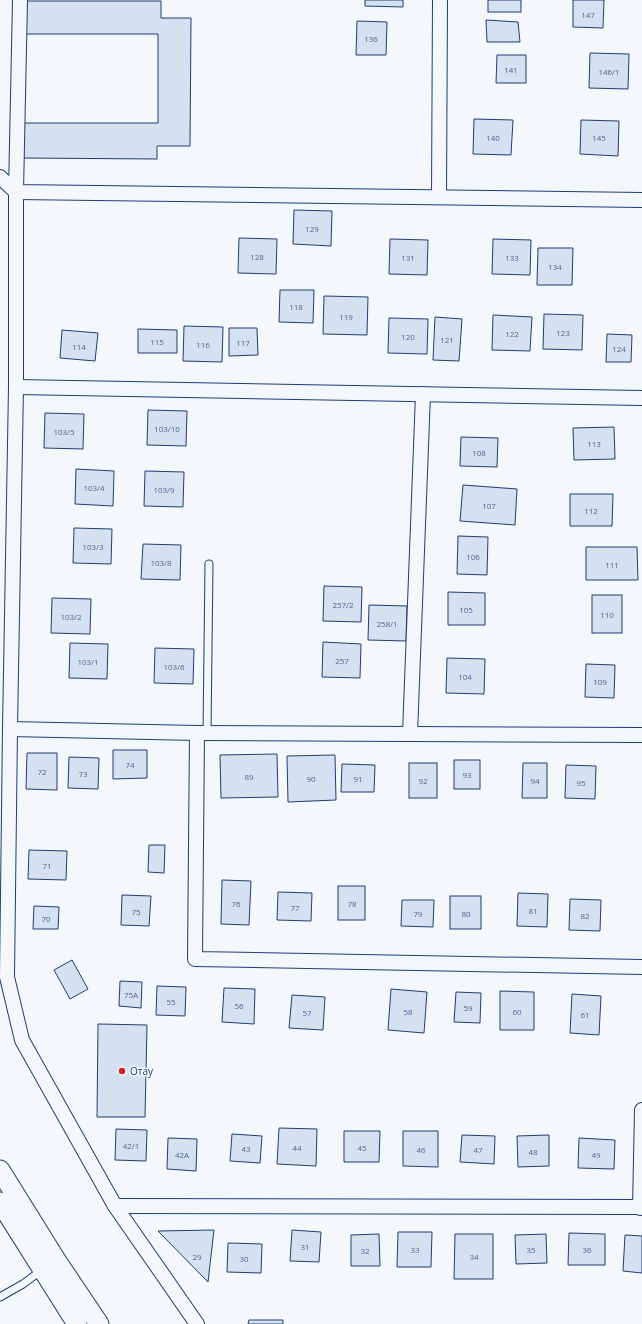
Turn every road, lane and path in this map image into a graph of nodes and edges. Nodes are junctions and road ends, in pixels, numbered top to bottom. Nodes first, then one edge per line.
1 (20, 0) edge
2 (440, 0) edge
3 (0, 177) edge
4 (16, 192) junction
5 (439, 197) junction
6 (642, 200) edge
7 (16, 387) junction
8 (423, 394) junction
9 (642, 398) edge
10 (209, 564) dead end
11 (10, 730) junction
12 (202, 733) junction
13 (410, 734) junction
14 (642, 736) edge
15 (642, 966) edge
16 (642, 1110) edge
17 (0, 1170) edge
18 (0, 1202) edge
19 (115, 1206) junction
20 (641, 1208) edge
21 (50, 1264) junction
22 (0, 1297) edge
23 (77, 1324) edge
24 (99, 1324) edge
25 (197, 1324) edge

1 - 4 street
2 - 5 street
3 - 4 street
4 - 5 street
4 - 7 street
5 - 6 street
7 - 8 street
7 - 11 street
8 - 9 street
8 - 13 street
10 - 12 lane
11 - 12 street
11 - 19 street
12 - 13 street
12 - 15 street
13 - 14 street
16 - 20 street
17 - 21 main road
18 - 21 main road
19 - 20 street
19 - 25 street
21 - 22 lane
21 - 23 main road
21 - 24 main road

